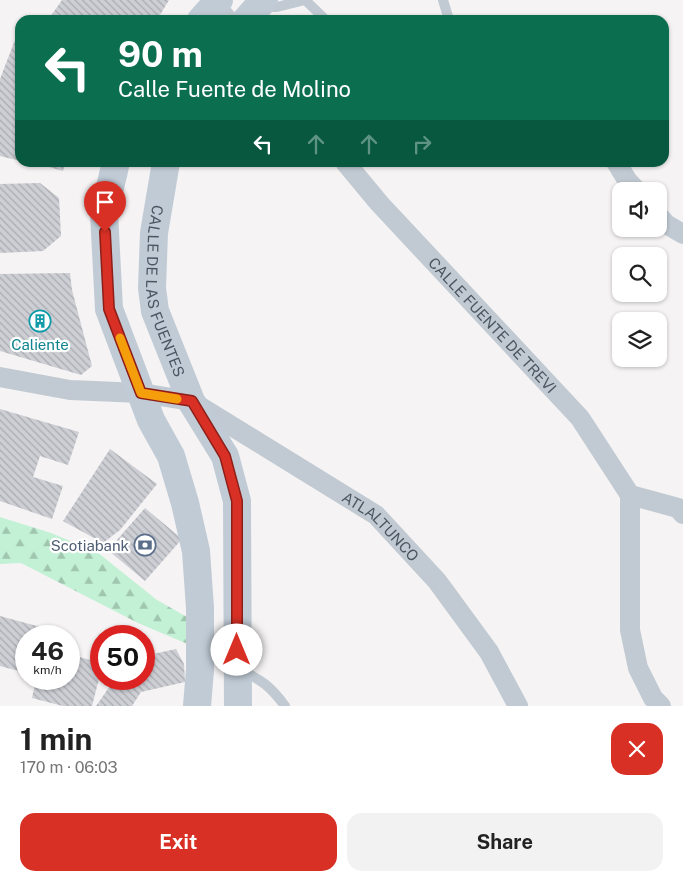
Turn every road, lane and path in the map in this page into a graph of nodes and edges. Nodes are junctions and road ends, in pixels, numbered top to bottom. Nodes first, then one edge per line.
1 (305, 0) edge
2 (443, 0) edge
3 (256, 9) edge
4 (321, 15) edge
5 (448, 15) edge
6 (115, 167) edge
7 (165, 167) edge
8 (349, 167) edge
9 (619, 167) edge
10 (628, 182) edge
11 (667, 225) edge
12 (683, 234) edge
13 (172, 352) junction
14 (0, 377) edge
15 (141, 393) junction
16 (192, 401) junction
17 (630, 495) junction
18 (681, 509) edge
19 (237, 668) junction
20 (198, 706) edge
21 (238, 706) edge
22 (285, 706) edge
23 (518, 706) edge
24 (661, 706) edge

1 - 3 lane
1 - 4 lane
2 - 5 lane
6 - 15 main road
7 - 13 main road, CALLE DE LAS FUENTES
8 - 17 street, CALLE FUENTE DE TREVI
9 - 10 street
11 - 12 street
13 - 15 main road
13 - 16 main road, CALLE DE LAS FUENTES
14 - 15 street
15 - 16 street
15 - 20 main road
16 - 19 main road, CALLE DE LAS FUENTES
16 - 23 street, ATLALTUNCO
17 - 18 street
17 - 24 street
19 - 21 main road, CALLE DE LAS FUENTES
19 - 22 lane

